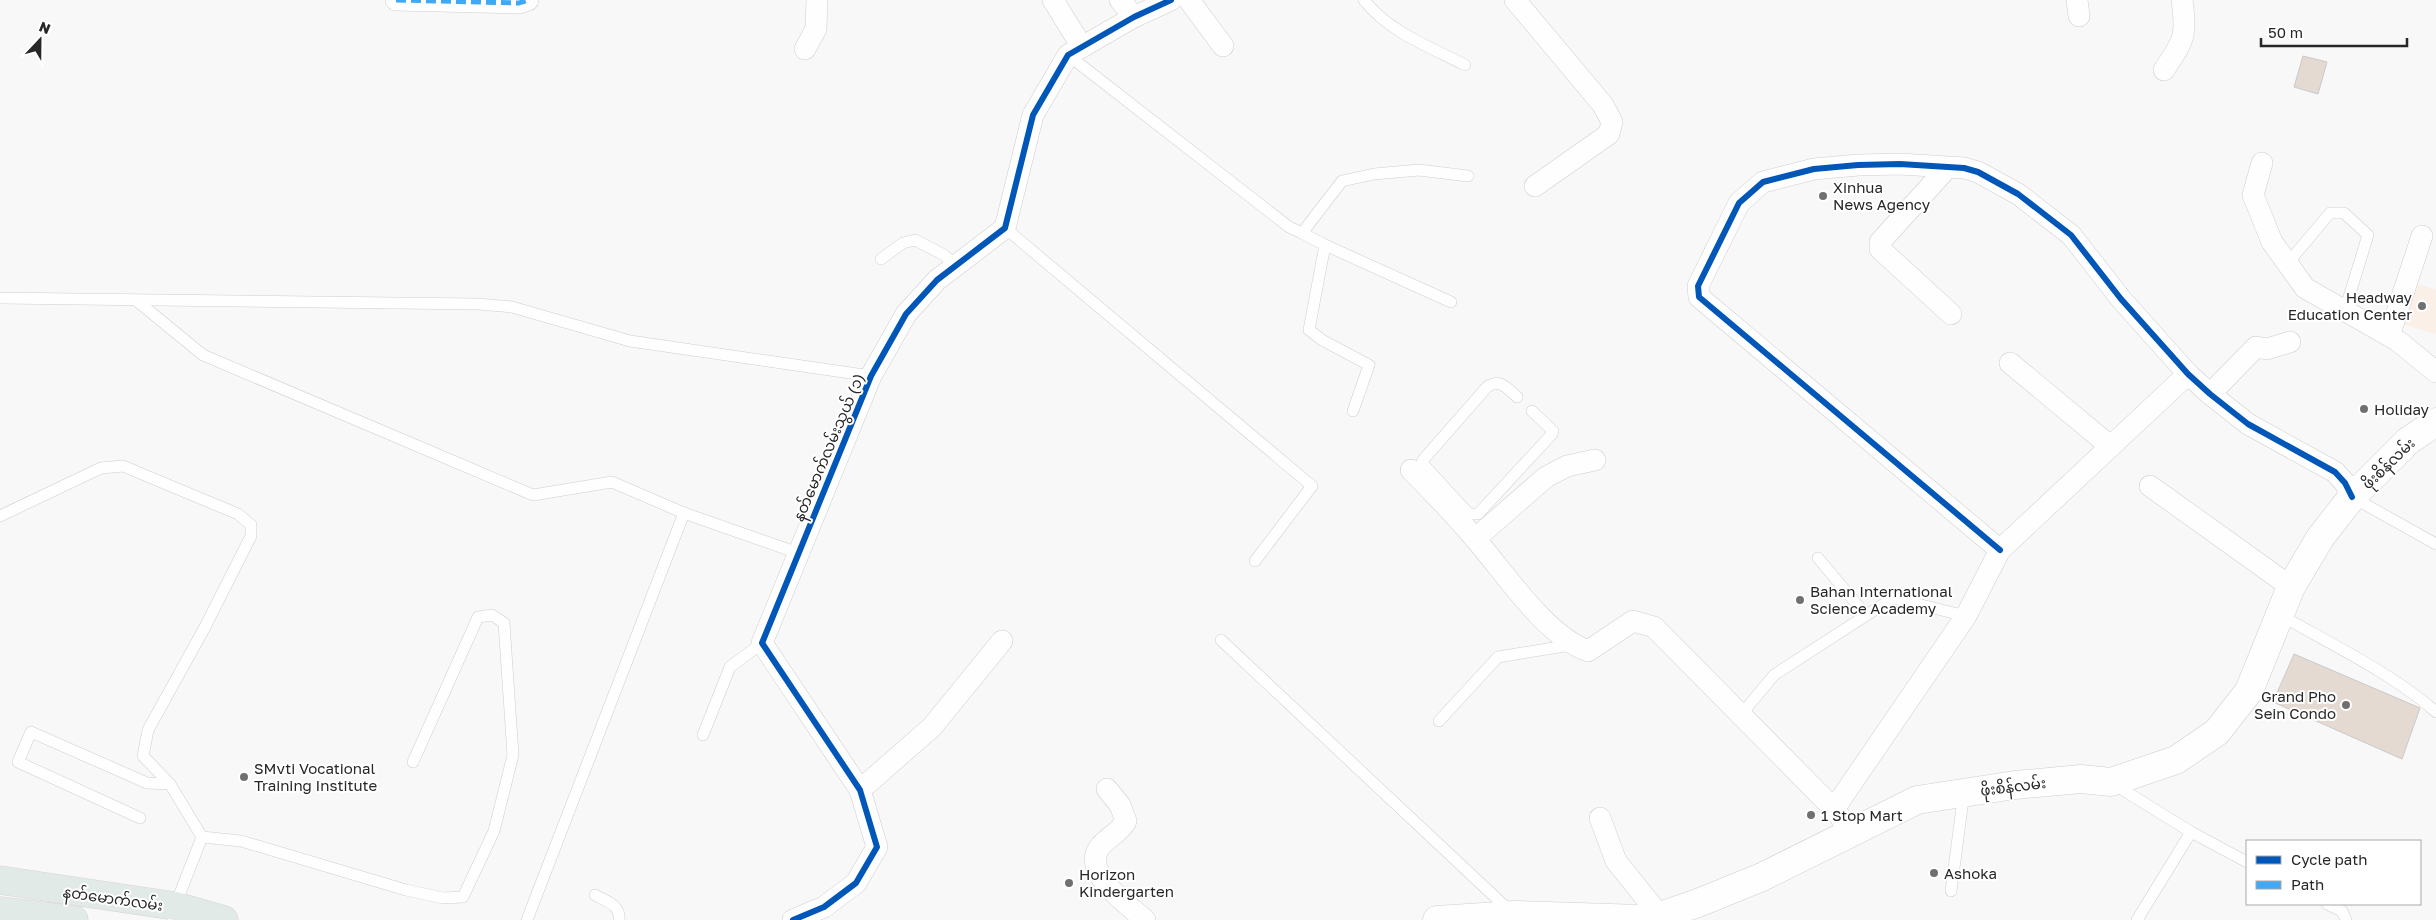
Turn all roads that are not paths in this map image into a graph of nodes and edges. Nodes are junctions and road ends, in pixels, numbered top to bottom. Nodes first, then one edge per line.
1 (396, 0) edge
2 (528, 0) edge
3 (817, 0) edge
4 (1053, 0) edge
5 (1120, 0) edge
6 (1171, 0) edge
7 (1189, 0) edge
8 (1364, 0) edge
9 (1515, 0) edge
10 (2182, 0) edge
11 (1134, 17) junction
12 (1223, 46) dead end
13 (805, 49) dead end
14 (1075, 51) junction
15 (1465, 65) dead end
16 (2164, 70) dead end
17 (2262, 163) dead end
18 (1948, 168) junction
19 (1468, 176) dead end
20 (1535, 186) dead end
21 (1005, 228) junction
22 (1302, 233) junction
23 (2422, 236) dead end
24 (1325, 245) junction
25 (881, 260) dead end
26 (2287, 264) junction
27 (957, 266) junction
28 (0, 298) edge
29 (137, 301) junction
30 (1450, 302) dead end
31 (2345, 310) junction
32 (1951, 314) dead end
33 (2389, 336) junction
34 (2290, 342) dead end
35 (2010, 363) dead end
36 (2436, 372) edge
37 (2188, 374) junction
38 (871, 376) junction
39 (2210, 394) junction
40 (1517, 397) dead end
41 (1353, 411) dead end
42 (1532, 412) dead end
43 (2436, 422) edge
44 (2110, 446) junction
45 (1595, 460) dead end
46 (1416, 470) junction
47 (2150, 486) dead end
48 (2352, 497) junction
49 (684, 513) junction
50 (0, 516) edge
51 (1476, 539) junction
52 (2436, 544) edge
53 (2000, 550) junction
54 (798, 553) junction
55 (1818, 558) dead end
56 (1254, 561) dead end
57 (2291, 587) junction
58 (1866, 615) junction
59 (2280, 615) junction
60 (1966, 616) junction
61 (1221, 640) dead end
62 (1002, 641) dead end
63 (762, 643) junction
64 (1571, 645) junction
65 (2436, 712) edge
66 (1740, 716) junction
67 (1439, 721) dead end
68 (703, 735) dead end
69 (413, 762) dead end
70 (2111, 782) junction
71 (170, 784) junction
72 (1107, 789) dead end
73 (860, 790) junction
74 (1964, 792) junction
75 (1834, 809) junction
76 (140, 818) dead end
77 (1600, 818) dead end
78 (1851, 831) junction
79 (2190, 832) junction
80 (202, 837) junction
81 (2246, 861) edge
82 (0, 880) edge
83 (1951, 890) dead end
84 (71, 892) junction
85 (595, 895) dead end
86 (2330, 905) edge
87 (0, 911) edge
88 (174, 913) edge
89 (1514, 915) junction
90 (1648, 918) edge
91 (74, 920) edge
92 (224, 920) edge
93 (527, 920) edge
94 (619, 920) edge
95 (793, 920) edge
96 (1145, 920) edge
97 (1437, 920) edge
98 (2137, 920) edge
99 (2346, 920) edge

1 - 2 street
3 - 13 street
4 - 14 street
5 - 11 street
6 - 11 street
7 - 12 street
8 - 15 lane
9 - 20 street
10 - 16 street
11 - 14 street
14 - 21 street
14 - 22 lane
17 - 26 street
18 - 32 street
18 - 37 street
18 - 53 street
19 - 22 lane
21 - 27 street, နတ်မောက်လမ်းသွယ် (၁)
21 - 56 lane
22 - 24 lane
23 - 33 street
24 - 30 lane
24 - 41 lane
25 - 27 lane
26 - 31 street
26 - 31 lane
27 - 38 street, နတ်မောက်လမ်းသွယ် (၁)
28 - 29 lane
29 - 38 lane
29 - 49 lane
31 - 33 street
33 - 36 street
34 - 39 street
35 - 44 street
37 - 39 street
37 - 44 street
38 - 54 street, နတ်မောက်လမ်းသွယ် (၁)
39 - 48 street
40 - 46 lane
42 - 46 lane
43 - 48 main road, ဖိုးစိန်လမ်း
44 - 53 street
45 - 51 street
46 - 51 street
47 - 57 street
48 - 52 lane
48 - 57 main road, ဖိုးစိန်လမ်း
49 - 54 lane
49 - 93 lane
50 - 71 lane
51 - 64 street
53 - 60 street
54 - 63 street, နတ်မောက်လမ်းသွယ် (၁)
55 - 58 lane
57 - 59 main road, ဖိုးစိန်လမ်း
58 - 60 lane
58 - 66 lane
59 - 65 lane
59 - 70 main road, ဖိုးစိန်လမ်း
60 - 75 street
61 - 89 lane
62 - 73 street
63 - 68 lane
63 - 73 street
64 - 66 street
64 - 67 lane
66 - 75 street
69 - 80 lane
70 - 74 main road, ဖိုးစိန်လမ်း
70 - 79 lane
71 - 76 lane
71 - 80 lane
72 - 96 street
73 - 95 street
74 - 78 main road, ဖိုးစိန်လမ်း
74 - 83 lane
75 - 78 street
77 - 90 street
78 - 90 main road, ဖိုးစိန်လမ်း
79 - 81 lane
79 - 98 lane
80 - 88 lane
82 - 84 main road, နတ်မောက်လမ်း
84 - 88 main road, နတ်မောက်လမ်း
84 - 91 main road
85 - 94 lane
86 - 99 lane
87 - 91 main road, နတ်မောက်လမ်း
88 - 92 main road, နတ်မောက်လမ်း
89 - 90 main road, ဖိုးစိန်လမ်း
89 - 97 main road, ဖိုးစိန်လမ်း

